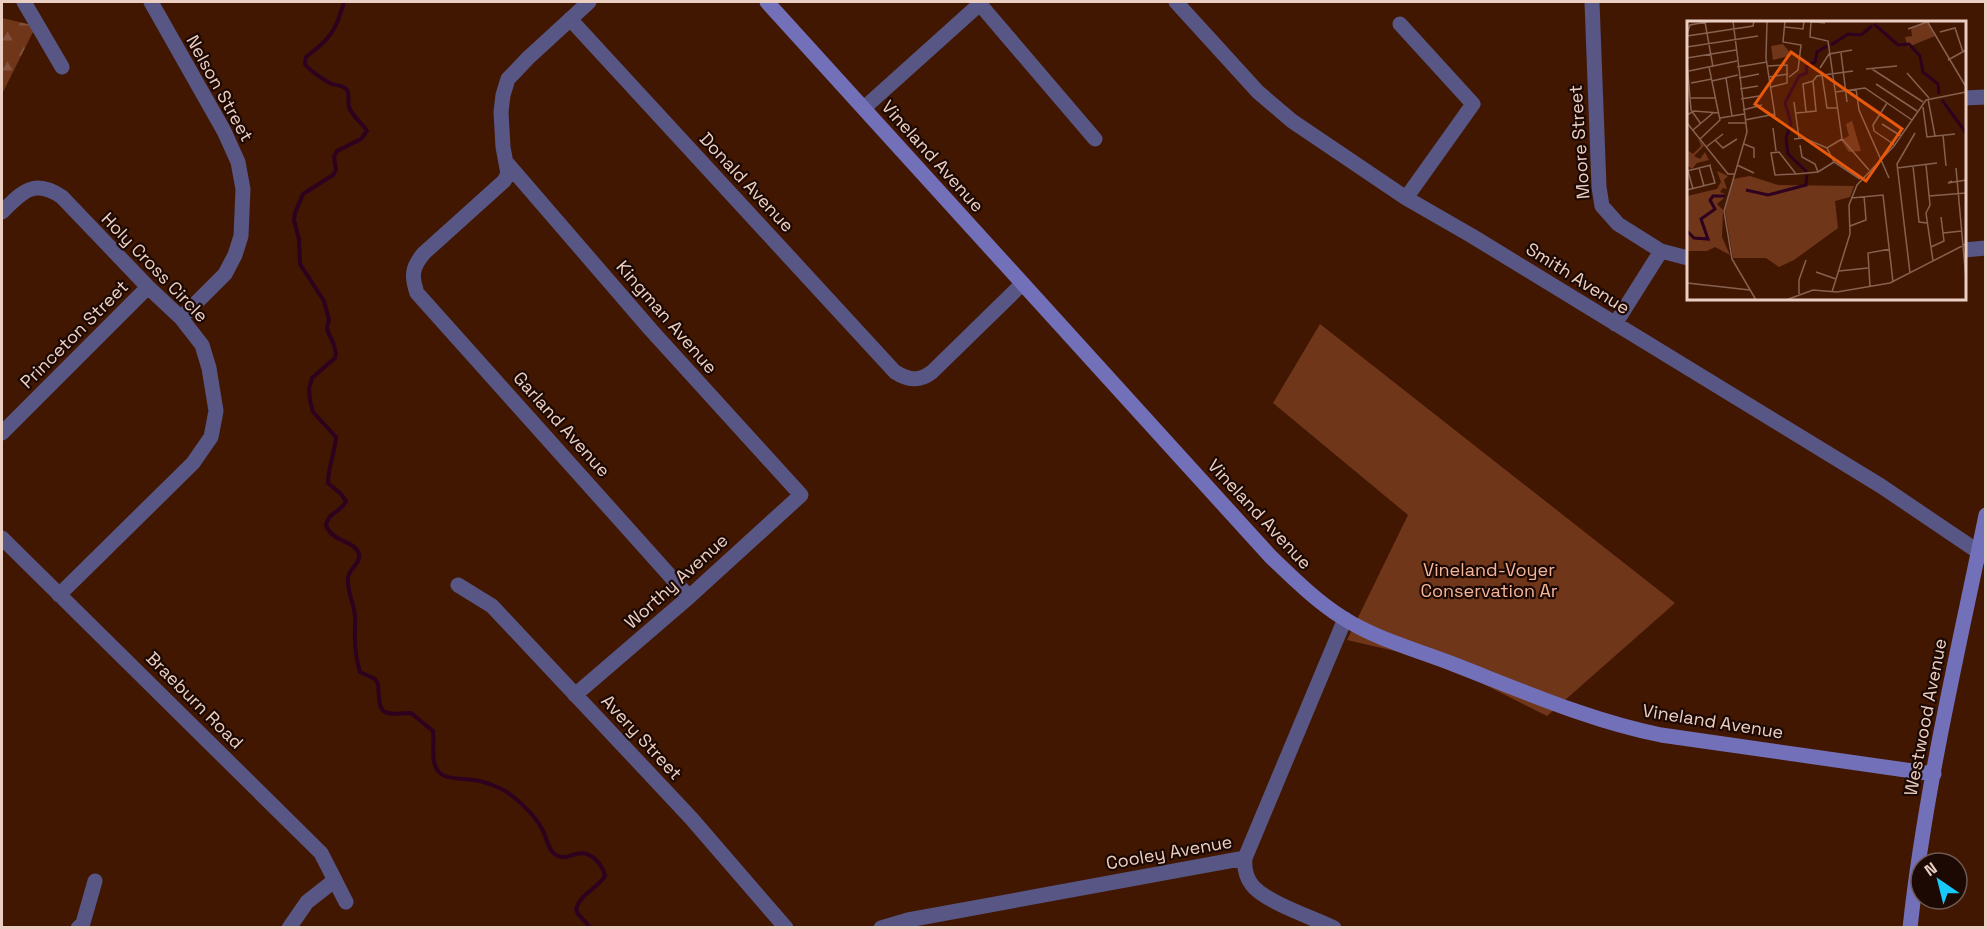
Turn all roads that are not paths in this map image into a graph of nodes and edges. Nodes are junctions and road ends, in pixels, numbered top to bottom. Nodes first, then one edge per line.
1 (24, 2) edge
2 (151, 2) edge
3 (589, 2) edge
4 (767, 2) edge
5 (980, 2) edge
6 (1176, 2) edge
7 (1592, 2) edge
8 (570, 19) junction
9 (1400, 24) dead end
10 (62, 67) dead end
11 (1986, 97) edge
12 (1966, 98) edge
13 (864, 108) junction
14 (1095, 139) dead end
15 (506, 162) junction
16 (1406, 198) junction
17 (2, 212) edge
18 (1986, 248) edge
19 (1966, 250) edge
20 (1661, 251) junction
21 (1687, 258) edge
22 (1022, 284) junction
23 (148, 287) junction
24 (181, 318) junction
25 (1615, 324) junction
26 (2, 434) edge
27 (801, 495) joint
28 (1986, 515) edge
29 (2, 538) edge
30 (1982, 555) edge
31 (458, 585) dead end
32 (59, 595) junction
33 (689, 597) junction
34 (1344, 619) junction
35 (575, 695) junction
36 (1934, 774) junction
37 (1245, 858) junction
38 (335, 880) junction
39 (95, 881) dead end
40 (346, 902) dead end
41 (78, 927) edge
42 (289, 927) edge
43 (786, 927) edge
44 (881, 927) edge
45 (1334, 927) edge
46 (1910, 927) edge

1 - 10 street
2 - 24 street, Nelson Street
3 - 8 street
4 - 13 street, Vineland Avenue
5 - 13 street
5 - 14 street
6 - 16 street, Smith Avenue
7 - 20 street, Moore Street
8 - 15 street
8 - 22 street, Donald Avenue
9 - 16 street
11 - 12 street
13 - 22 street, Vineland Avenue
15 - 27 street, Kingman Avenue
15 - 33 street, Garland Avenue
16 - 25 street, Smith Avenue
17 - 23 street, Holy Cross Circle
18 - 19 street
20 - 21 street, Moore Street
20 - 25 street
22 - 34 street, Vineland Avenue
23 - 24 street, Holy Cross Circle
23 - 26 street, Princeton Street
24 - 32 street, Holy Cross Circle
25 - 30 street, Smith Avenue
27 - 33 street, Worthy Avenue
28 - 30 street, Westwood Avenue
29 - 32 street, Braeburn Road
30 - 36 street, Westwood Avenue
31 - 35 street, Avery Street
32 - 38 street, Braeburn Road
33 - 35 street, Worthy Avenue
34 - 36 street, Vineland Avenue
34 - 37 street, Cooley Avenue
35 - 43 street, Avery Street
36 - 46 street, Westwood Avenue
37 - 44 street, Cooley Avenue
37 - 45 street
38 - 40 street, Braeburn Road
38 - 42 street
39 - 41 street

